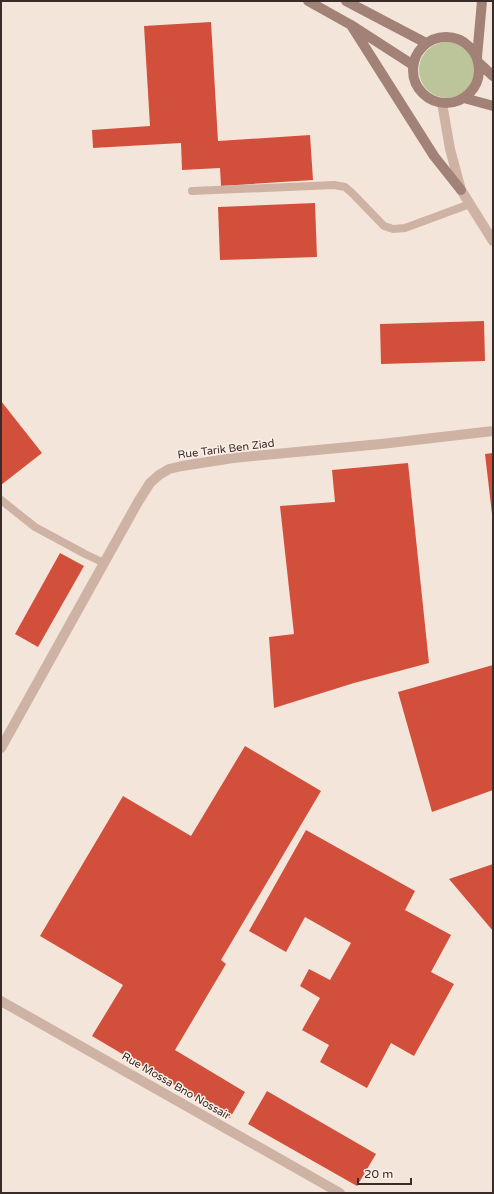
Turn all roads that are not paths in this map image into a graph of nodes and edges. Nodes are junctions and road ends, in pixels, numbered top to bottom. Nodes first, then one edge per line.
1 (308, 1) edge
2 (346, 1) edge
3 (482, 1) edge
4 (351, 25) junction
5 (426, 43) junction
6 (478, 60) junction
7 (413, 65) junction
8 (493, 76) edge
9 (464, 98) junction
10 (442, 103) junction
11 (493, 106) edge
12 (461, 190) junction
13 (192, 191) dead end
14 (470, 204) junction
15 (493, 241) edge
16 (493, 432) edge
17 (1, 500) edge
18 (104, 563) junction
19 (1, 748) edge
20 (1, 1000) edge
21 (340, 1193) edge

1 - 4 main road
2 - 5 main road
3 - 6 main road
4 - 7 main road
4 - 12 main road
5 - 6 main road
5 - 7 main road
6 - 8 main road
6 - 9 main road
7 - 10 main road
9 - 10 main road
9 - 11 main road
10 - 12 street
12 - 14 street
13 - 14 lane
14 - 15 street
16 - 18 street, Rue Tarik Ben Ziad
17 - 18 lane
18 - 19 street, Rue Tarik Ben Ziad
20 - 21 street, Rue Mossa Bno Nossair

